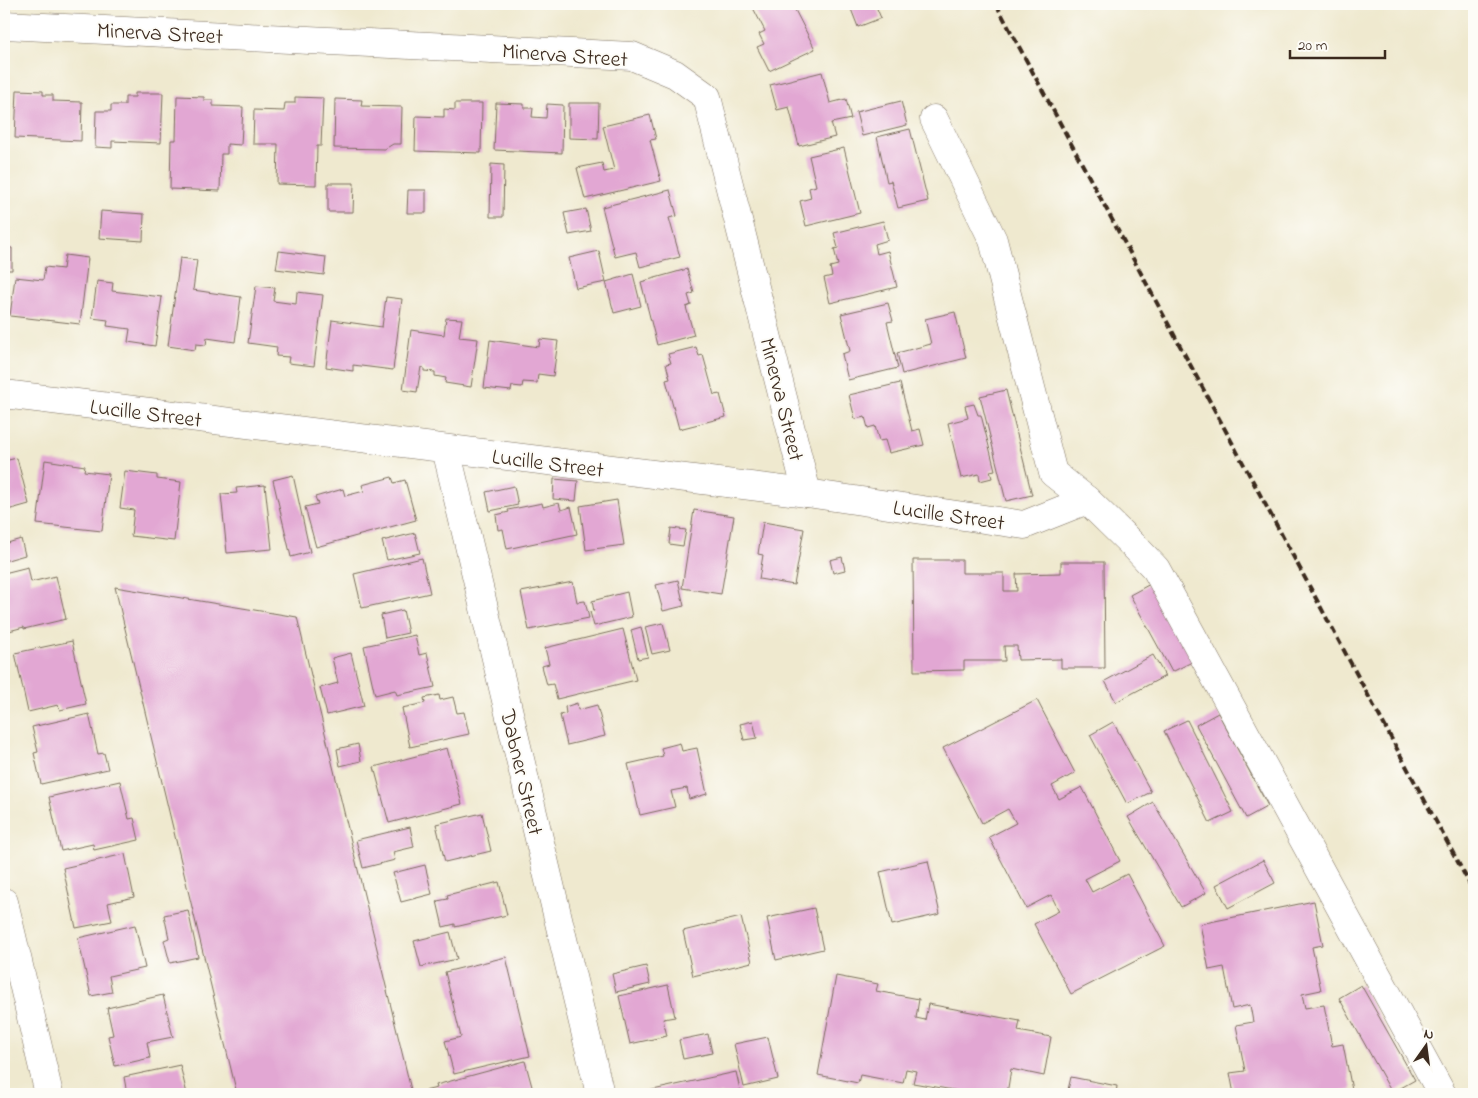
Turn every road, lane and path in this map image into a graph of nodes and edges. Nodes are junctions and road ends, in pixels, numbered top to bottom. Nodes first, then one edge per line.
1 (4, 25) edge
2 (934, 118) dead end
3 (4, 394) edge
4 (446, 449) junction
5 (807, 493) junction
6 (1088, 500) junction
7 (4, 902) edge
8 (49, 1094) edge
9 (600, 1094) edge
10 (1442, 1094) edge

1 - 5 street, Minerva Street
2 - 6 street
3 - 4 street, Lucille Street
4 - 5 street, Lucille Street
4 - 9 street, Dabner Street
5 - 6 street, Lucille Street
6 - 10 street
7 - 8 street

